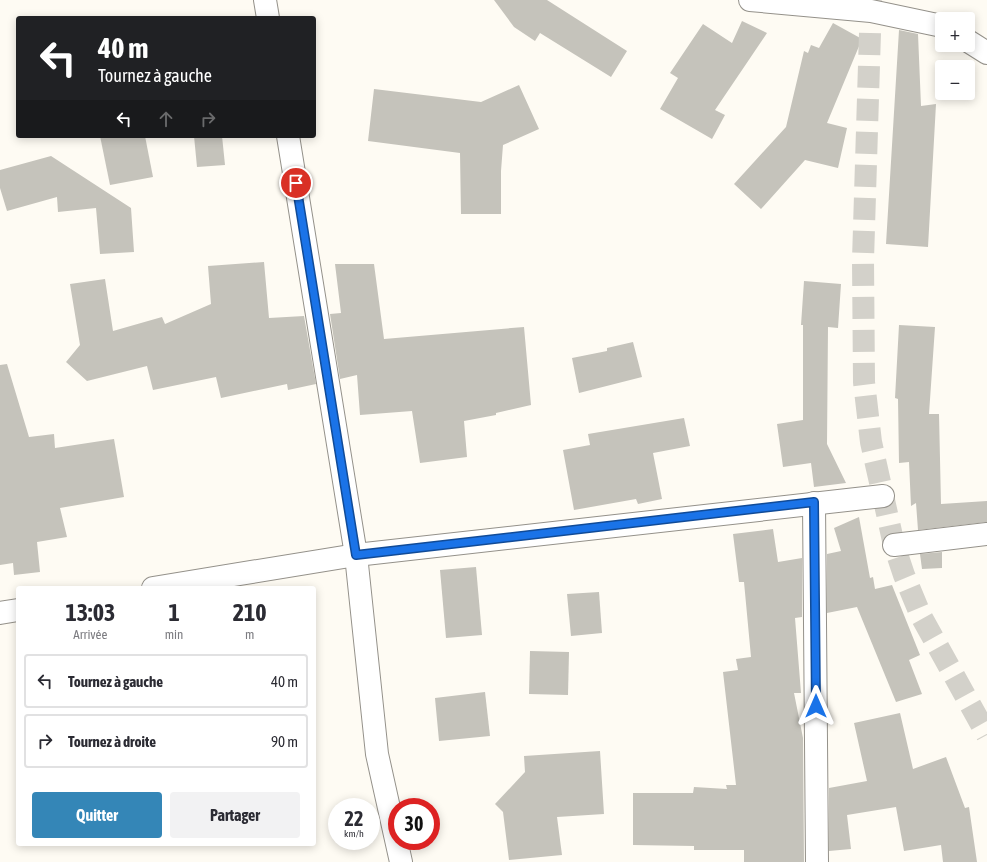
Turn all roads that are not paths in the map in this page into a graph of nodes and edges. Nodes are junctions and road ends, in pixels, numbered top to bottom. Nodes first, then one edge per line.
1 (265, 0) edge
2 (750, 0) edge
3 (268, 16) edge
4 (935, 25) edge
5 (975, 45) edge
6 (987, 53) edge
7 (288, 138) edge
8 (883, 496) dead end
9 (814, 502) junction
10 (987, 534) edge
11 (894, 545) dead end
12 (356, 555) junction
13 (165, 586) edge
14 (16, 610) edge
15 (0, 613) edge
16 (401, 862) edge
17 (817, 862) edge

1 - 3 street
2 - 4 street
5 - 6 street
7 - 12 street
8 - 9 street
9 - 12 street
9 - 17 street
10 - 11 street
12 - 13 street
12 - 16 street
14 - 15 street

